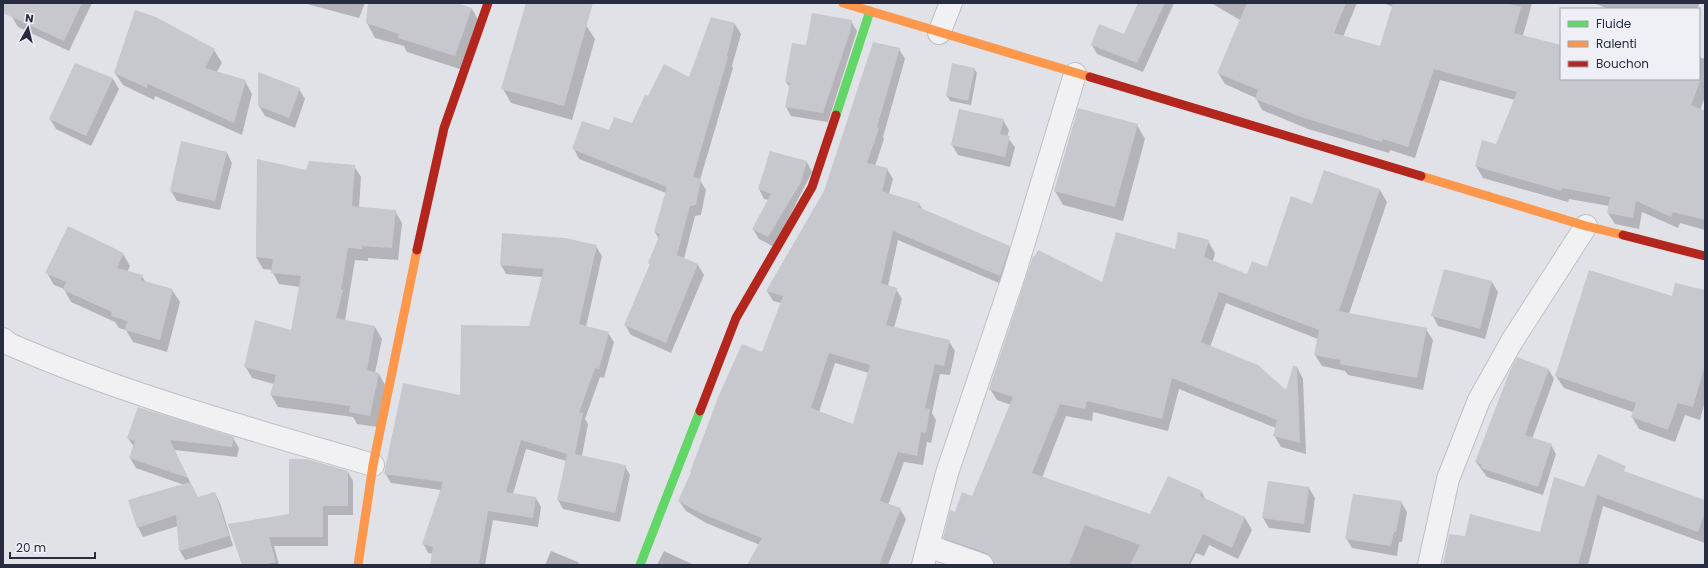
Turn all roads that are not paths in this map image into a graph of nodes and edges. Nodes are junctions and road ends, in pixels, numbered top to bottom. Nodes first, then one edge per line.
1 (488, 3) edge
2 (843, 3) edge
3 (950, 3) edge
4 (870, 12) junction
5 (939, 33) junction
6 (1075, 74) junction
7 (1586, 226) junction
8 (1705, 256) edge
9 (3, 339) edge
10 (373, 465) junction
11 (926, 555) edge
12 (358, 565) edge
13 (640, 565) edge
14 (982, 565) edge
15 (1429, 565) edge

1 - 10 street
2 - 4 street
3 - 5 street
4 - 5 street
4 - 13 street
5 - 6 street
6 - 7 street
6 - 11 street
7 - 8 street
7 - 15 street
9 - 10 street
10 - 12 street
11 - 14 street

